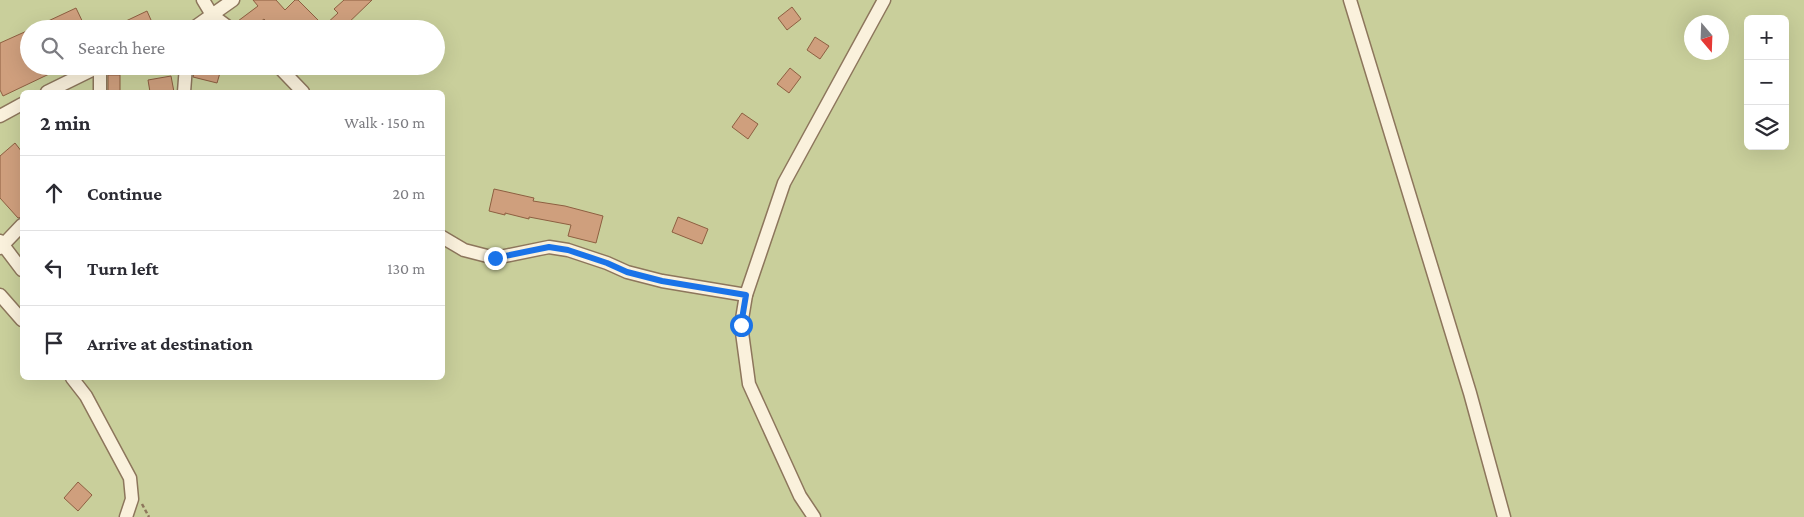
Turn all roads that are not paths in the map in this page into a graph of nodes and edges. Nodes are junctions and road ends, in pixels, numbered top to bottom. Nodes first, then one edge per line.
1 (203, 0) edge
2 (233, 0) edge
3 (884, 0) edge
4 (1350, 0) edge
5 (212, 15) junction
6 (205, 20) edge
7 (219, 20) edge
8 (82, 75) edge
9 (100, 75) edge
10 (185, 75) edge
11 (287, 75) edge
12 (51, 90) edge
13 (100, 90) edge
14 (184, 90) edge
15 (301, 90) edge
16 (20, 105) edge
17 (0, 116) edge
18 (20, 228) edge
19 (445, 239) edge
20 (1, 244) edge
21 (20, 268) edge
22 (746, 295) junction
23 (0, 296) edge
24 (20, 318) edge
25 (74, 380) edge
26 (126, 517) edge
27 (814, 517) edge
28 (1504, 517) edge

1 - 5 street
2 - 5 street
3 - 22 street
4 - 28 street
5 - 6 street
5 - 7 street
8 - 12 street
9 - 13 street
10 - 14 street
11 - 15 street
16 - 17 street
18 - 20 street
19 - 22 street
20 - 21 street
22 - 27 street
23 - 24 street
25 - 26 street

